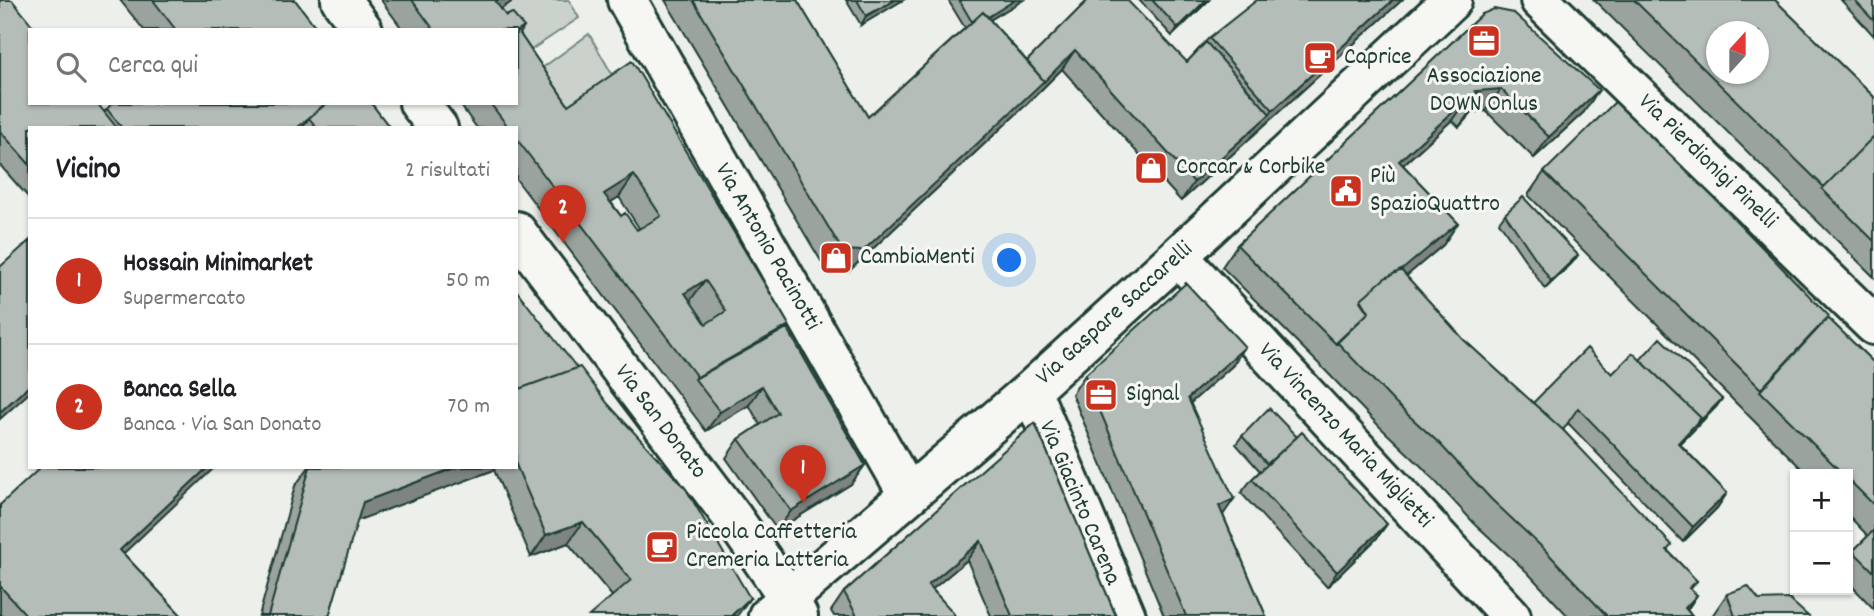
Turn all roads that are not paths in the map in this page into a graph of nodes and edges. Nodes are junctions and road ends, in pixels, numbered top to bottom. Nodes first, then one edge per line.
1 (341, 0) edge
2 (627, 0) edge
3 (1452, 0) edge
4 (1539, 0) edge
5 (362, 28) edge
6 (421, 105) edge
7 (436, 126) edge
8 (518, 235) edge
9 (1178, 257) junction
10 (1874, 325) edge
11 (1031, 390) junction
12 (908, 494) junction
13 (785, 610) edge
14 (1126, 616) edge
15 (1511, 616) edge

1 - 5 street
2 - 12 street, Via Antonio Pacinotti
3 - 9 street, Via Gaspare Saccarelli
4 - 10 street, Via Pierdionigi Pinelli
6 - 7 street
8 - 13 street, Via San Donato
9 - 11 street, Via Gaspare Saccarelli
9 - 15 street, Via Vincenzo Maria Miglietti
11 - 12 street, Via Gaspare Saccarelli
11 - 14 street, Via Giacinto Carena
12 - 13 street, Via Gaspare Saccarelli

